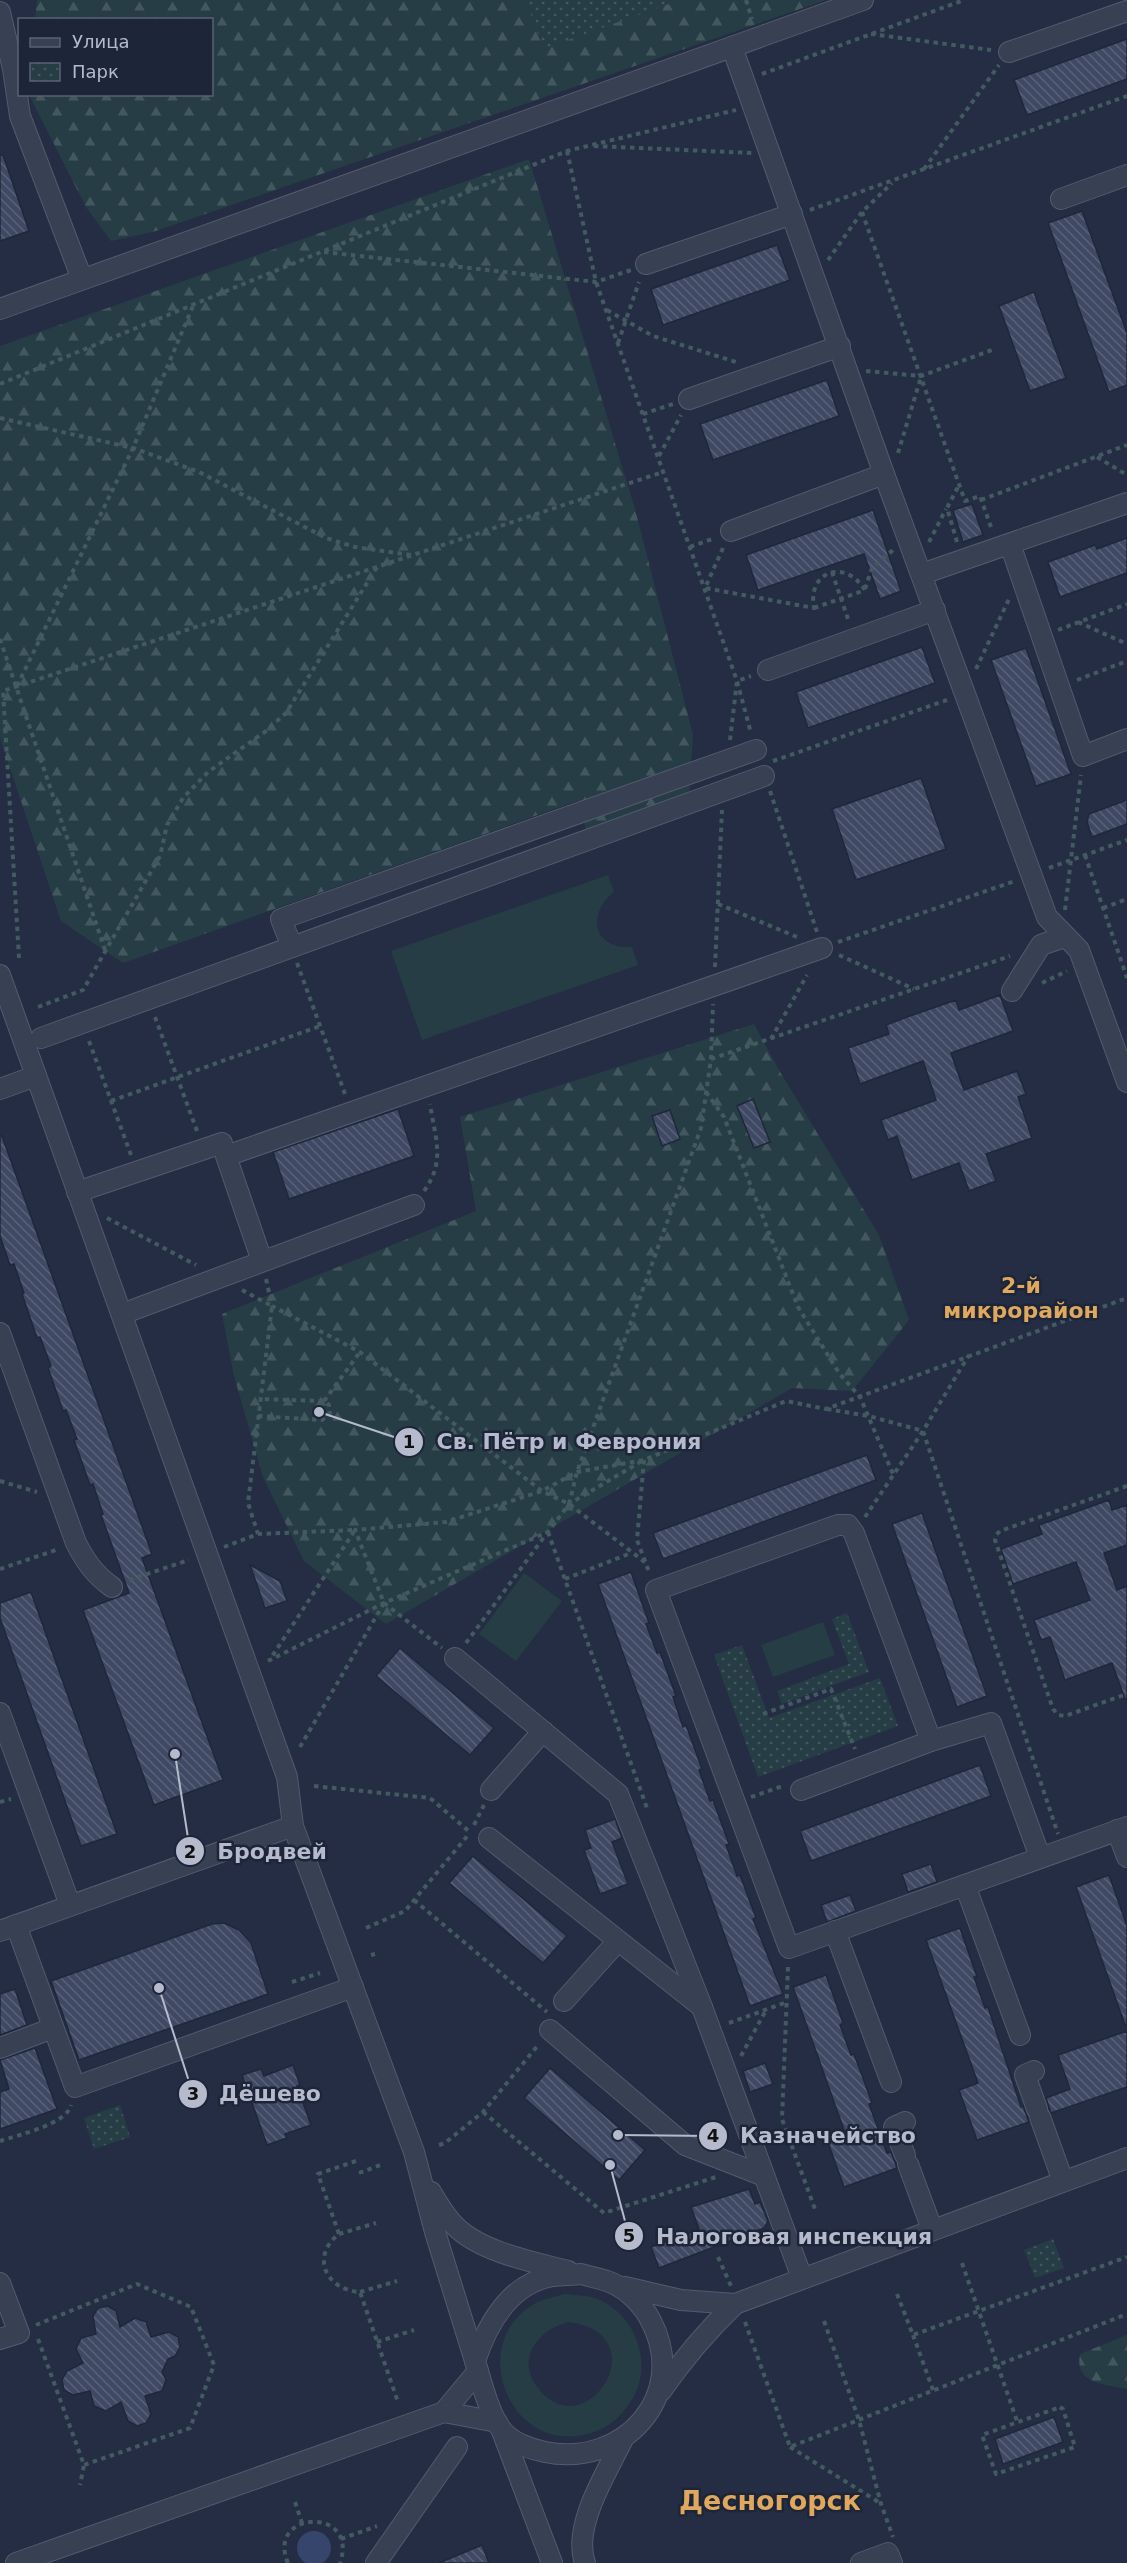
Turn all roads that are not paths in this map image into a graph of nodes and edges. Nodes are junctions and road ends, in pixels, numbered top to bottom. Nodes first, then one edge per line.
1 (863, 0) edge
2 (1127, 11) edge
3 (0, 12) edge
4 (732, 47) junction
5 (1009, 52) road end
6 (1127, 175) edge
7 (1061, 199) dead end
8 (792, 214) junction
9 (646, 264) road end
10 (82, 279) junction
11 (0, 309) edge
12 (840, 346) junction
13 (690, 399) road end
14 (884, 474) junction
15 (1127, 503) edge
16 (732, 531) road end
17 (1004, 546) junction
18 (922, 574) junction
19 (935, 610) junction
20 (768, 670) dead end
21 (1127, 739) edge
22 (756, 750) road end
23 (764, 776) road end
24 (1064, 937) junction
25 (292, 947) junction
26 (822, 948) road end
27 (0, 975) edge
28 (1012, 991) dead end
29 (41, 1038) dead end
30 (1121, 1046) edge
31 (36, 1076) junction
32 (1127, 1082) edge
33 (0, 1089) edge
34 (217, 1149) junction
35 (80, 1198) junction
36 (414, 1205) road end
37 (262, 1261) junction
38 (122, 1314) junction
39 (0, 1333) edge
40 (111, 1587) road end
41 (455, 1658) road end
42 (0, 1713) edge
43 (543, 1731) junction
44 (931, 1741) junction
45 (491, 1790) road end
46 (801, 1790) road end
47 (293, 1826) junction
48 (1122, 1828) edge
49 (480, 1835) road end
50 (1040, 1857) junction
51 (1127, 1857) edge
52 (965, 1885) junction
53 (70, 1905) junction
54 (8, 1928) edge
55 (835, 1931) junction
56 (616, 1942) junction
57 (352, 1987) junction
58 (564, 2001) dead end
59 (702, 2007) junction
60 (53, 2028) junction
61 (550, 2030) road end
62 (1020, 2035) dead end
63 (0, 2048) edge
64 (1034, 2071) dead end
65 (891, 2082) dead end
66 (905, 2122) dead end
67 (1127, 2158) edge
68 (421, 2174) junction
69 (764, 2176) junction
70 (1064, 2181) junction
71 (932, 2229) junction
72 (581, 2274) junction
73 (802, 2278) junction
74 (0, 2283) edge
75 (612, 2283) junction
76 (734, 2297) junction
77 (0, 2339) edge
78 (476, 2366) junction
79 (652, 2403) junction
80 (444, 2412) junction
81 (499, 2427) junction
82 (623, 2439) junction
83 (457, 2447) dead end
84 (16, 2563) edge
85 (376, 2563) edge
86 (552, 2563) edge
87 (585, 2563) edge
88 (861, 2563) edge
89 (892, 2563) edge

1 - 4 street
2 - 5 street
3 - 10 street
4 - 8 street
4 - 10 street
6 - 7 street
8 - 9 street
8 - 12 street
10 - 11 street
12 - 13 street
12 - 14 street
14 - 16 street
14 - 18 street
15 - 17 street
17 - 18 street
17 - 21 street
18 - 19 street
19 - 20 street
19 - 24 street
22 - 25 street
23 - 25 street
24 - 28 street
24 - 30 street
25 - 29 street
26 - 34 street
27 - 31 street
30 - 32 street
31 - 33 street
31 - 35 street
34 - 35 street
34 - 37 street
35 - 38 street
36 - 37 street
37 - 38 street
38 - 47 street
39 - 40 street
41 - 43 street
42 - 53 street
43 - 45 street
43 - 59 street
44 - 46 street
44 - 50 street
44 - 55 street
47 - 53 street
47 - 57 street
48 - 50 street
48 - 51 street
49 - 56 street
50 - 52 street
52 - 55 street
52 - 62 street
53 - 54 street
54 - 60 street
55 - 65 street
56 - 58 street
56 - 59 street
57 - 60 street
57 - 68 street
59 - 69 street
60 - 63 street
61 - 69 street
64 - 70 street
66 - 71 street
67 - 70 street
68 - 72 street
68 - 78 street
69 - 73 street
70 - 71 street
71 - 73 street
72 - 75 street
72 - 78 street
73 - 76 street
74 - 77 street
75 - 76 street
75 - 79 street
76 - 79 street
78 - 80 street
78 - 81 street
79 - 82 street
80 - 81 street
80 - 84 street
81 - 82 street
81 - 86 street
82 - 87 street
83 - 85 street
88 - 89 street

